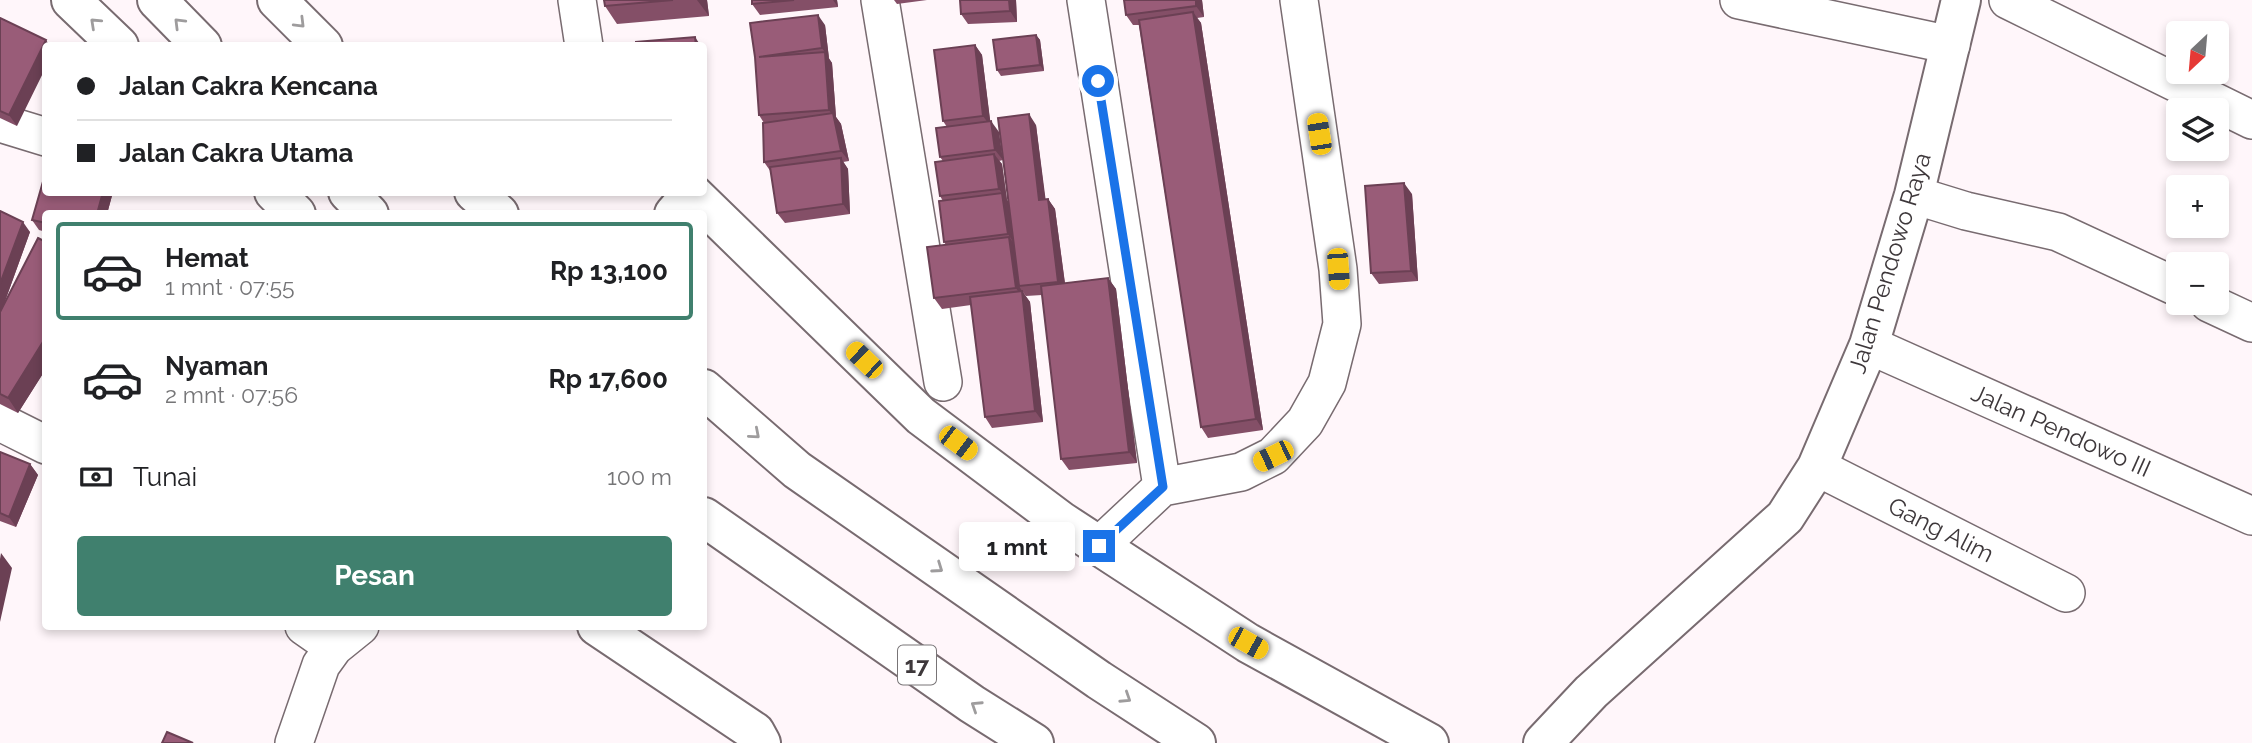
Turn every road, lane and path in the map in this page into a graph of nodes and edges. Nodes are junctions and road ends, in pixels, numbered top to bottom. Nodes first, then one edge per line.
1 (71, 0) edge
2 (157, 0) edge
3 (277, 0) edge
4 (577, 0) edge
5 (880, 0) edge
6 (1086, 0) edge
7 (1299, 0) edge
8 (1739, 0) edge
9 (1961, 0) edge
10 (2008, 0) edge
11 (115, 42) edge
12 (198, 42) edge
13 (319, 42) edge
14 (583, 42) edge
15 (1951, 45) junction
16 (2252, 120) edge
17 (0, 123) edge
18 (42, 136) edge
19 (1914, 195) junction
20 (278, 196) edge
21 (352, 196) edge
22 (479, 196) edge
23 (689, 196) edge
24 (695, 196) edge
25 (292, 210) edge
26 (365, 210) edge
27 (494, 210) edge
28 (677, 210) edge
29 (2166, 282) edge
30 (2229, 312) edge
31 (2252, 323) edge
32 (1869, 345) junction
33 (943, 382) dead end
34 (707, 392) edge
35 (0, 422) edge
36 (42, 443) edge
37 (1817, 467) junction
38 (1163, 487) junction
39 (707, 504) edge
40 (2252, 516) edge
41 (707, 519) edge
42 (1099, 546) junction
43 (802, 584) junction
44 (2066, 593) dead end
45 (307, 630) edge
46 (603, 630) edge
47 (331, 659) edge
48 (294, 743) edge
49 (761, 743) edge
50 (1034, 743) edge
51 (1196, 743) edge
52 (1429, 743) edge
53 (1543, 743) edge

11 -> 1 main road
12 -> 2 main road
3 -> 13 main road
4 - 14 street
5 - 33 street
6 - 38 street
7 - 38 street
8 - 15 street
9 - 15 main road, Jalan Pendowo Raya
10 - 16 street
15 - 19 main road, Jalan Pendowo Raya
17 - 18 street
19 - 29 street
19 - 32 main road, Jalan Pendowo Raya
20 - 25 main road
21 - 26 main road
22 - 27 main road
23 - 28 main road
24 - 42 main road
30 - 31 street
32 - 37 main road, Jalan Pendowo Raya
32 - 40 street, Jalan Pendowo III
34 -> 51 main road
35 - 36 street
37 - 44 street, Gang Alim
37 - 53 main road, Jalan Pendowo Raya
38 - 42 street
39 - 43 main road, 17
41 - 43 main road
42 - 52 main road
50 -> 43 main road, 17
45 - 47 street
46 - 49 main road
47 - 48 street

